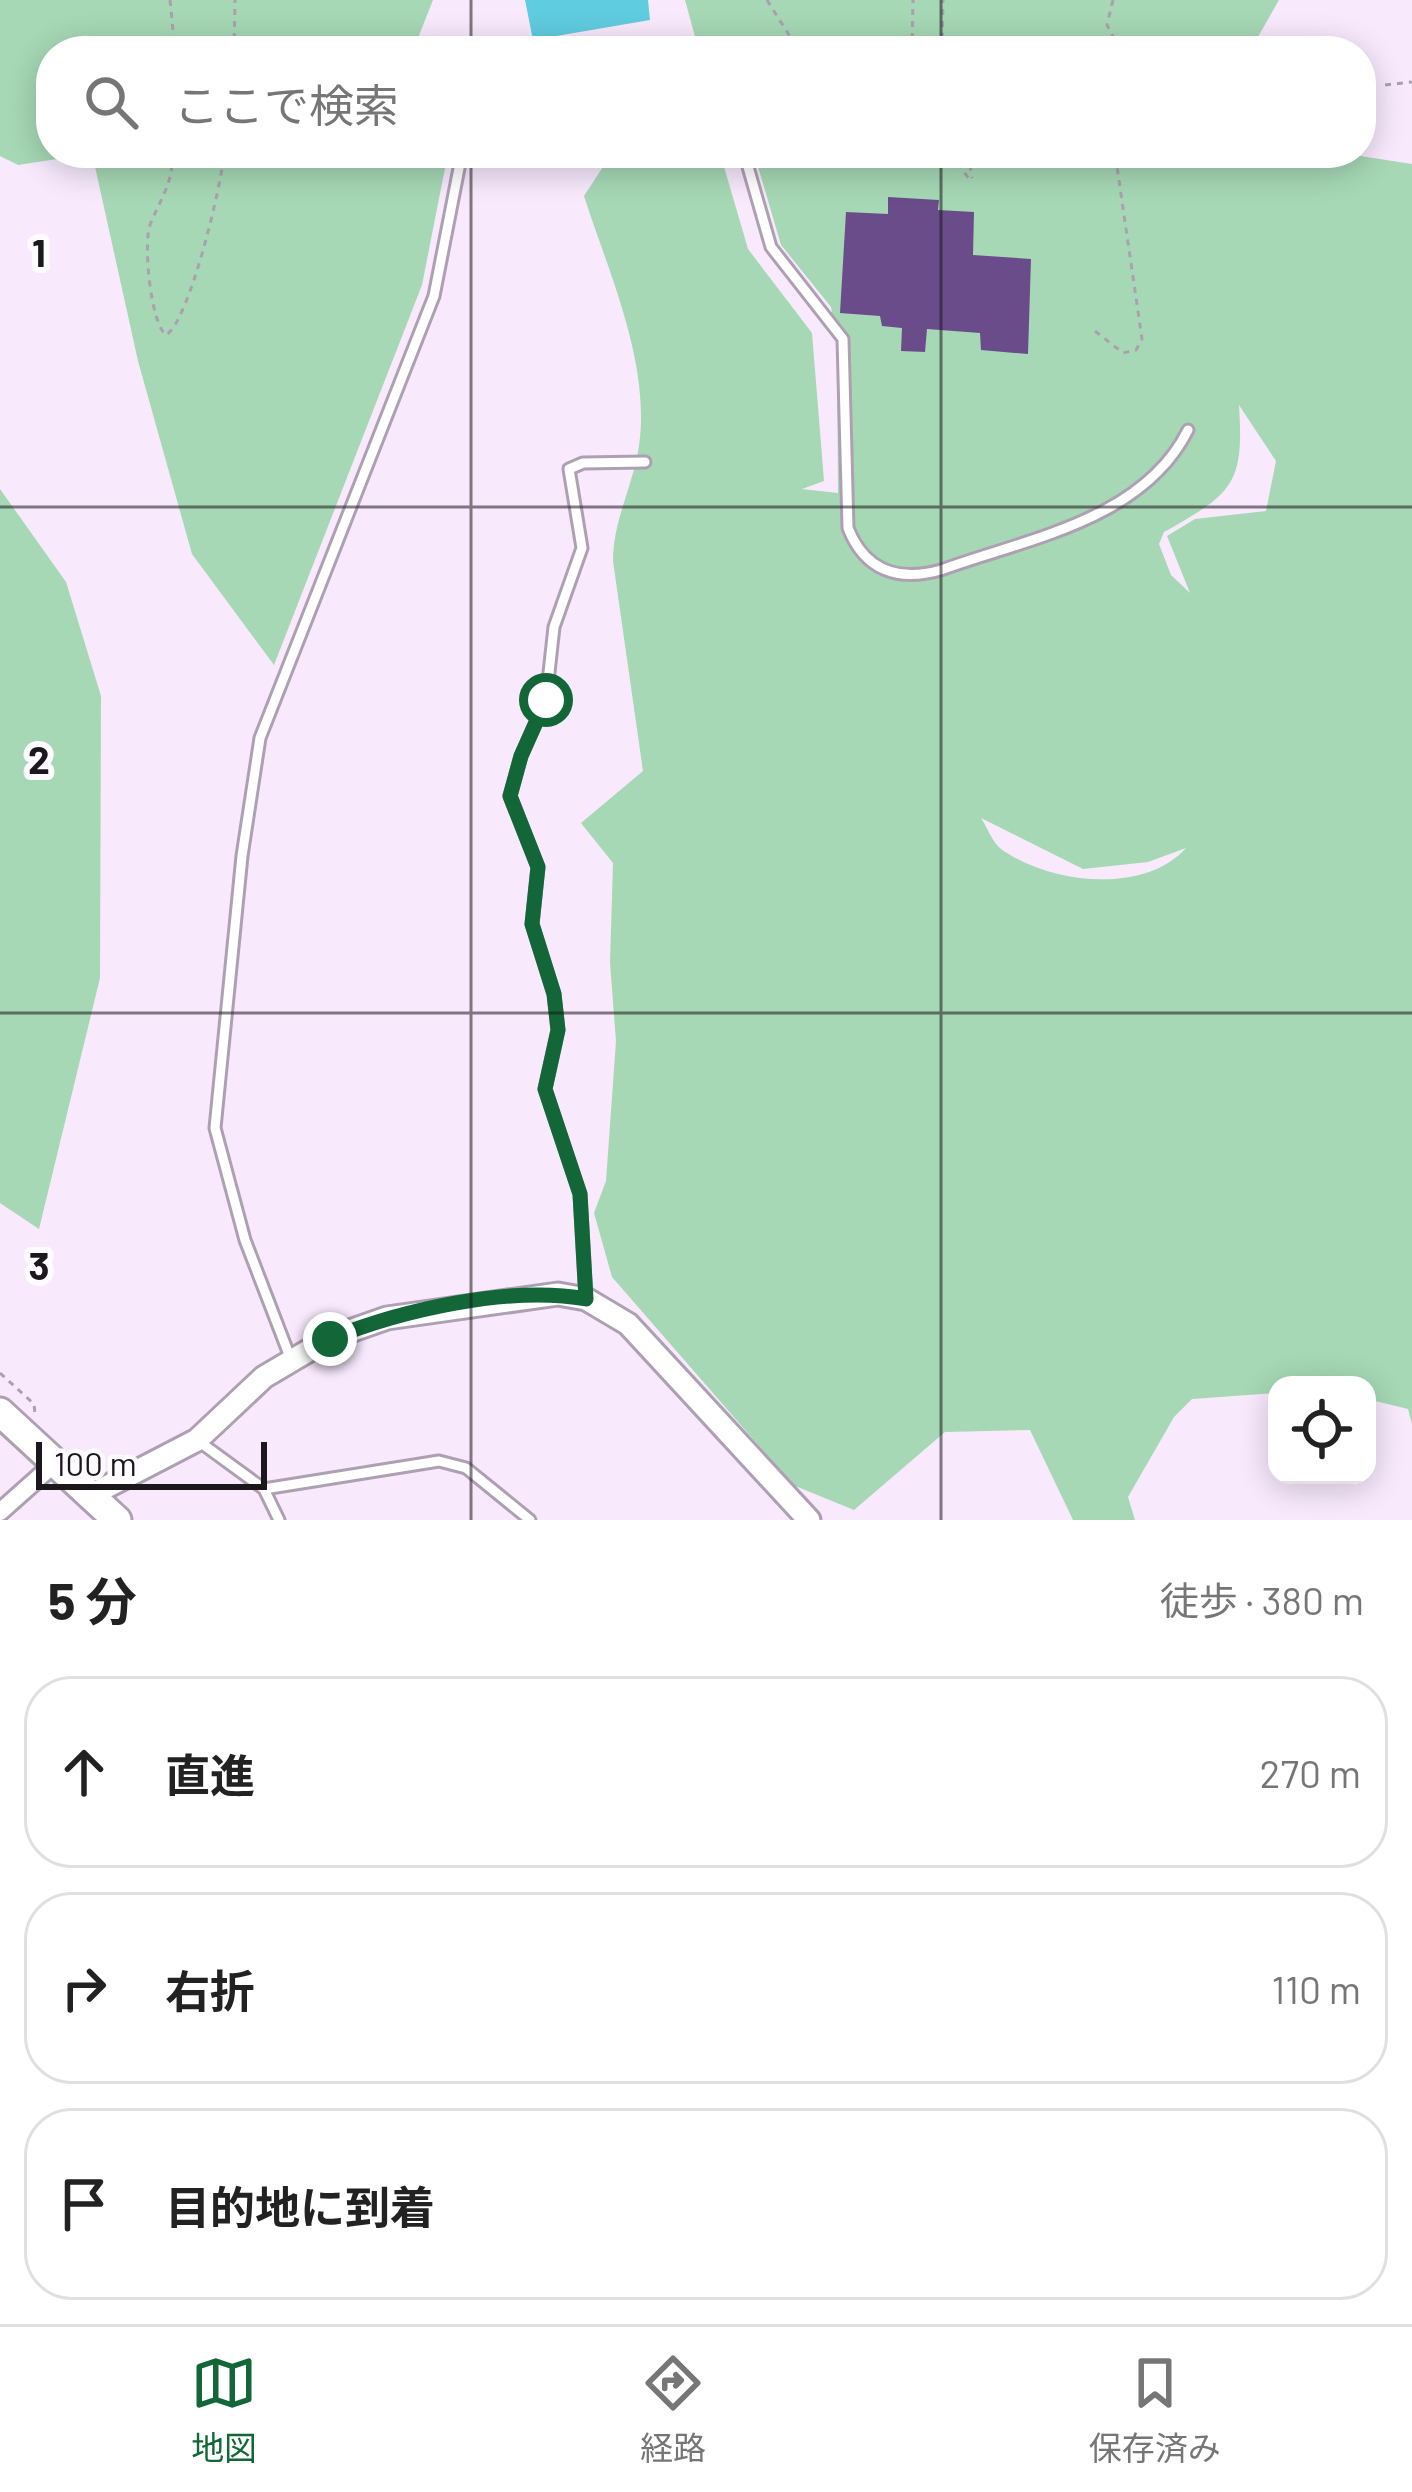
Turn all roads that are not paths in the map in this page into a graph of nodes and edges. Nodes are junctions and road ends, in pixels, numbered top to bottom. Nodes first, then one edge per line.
1 (459, 168) edge
2 (748, 168) edge
3 (1188, 430) dead end
4 (645, 461) dead end
5 (586, 1299) junction
6 (290, 1357) junction
7 (0, 1412) edge
8 (197, 1440) junction
9 (55, 1463) junction
10 (264, 1489) junction
11 (89, 1496) junction
12 (0, 1511) edge
13 (117, 1520) edge
14 (279, 1520) edge
15 (530, 1520) edge
16 (809, 1520) edge

1 - 6 lane
2 - 3 lane
4 - 5 lane
5 - 6 street
5 - 16 street
6 - 8 street
7 - 9 highway
8 - 10 lane
8 - 11 street
9 - 11 highway
9 - 12 street
10 - 14 lane
10 - 15 lane
11 - 13 highway

